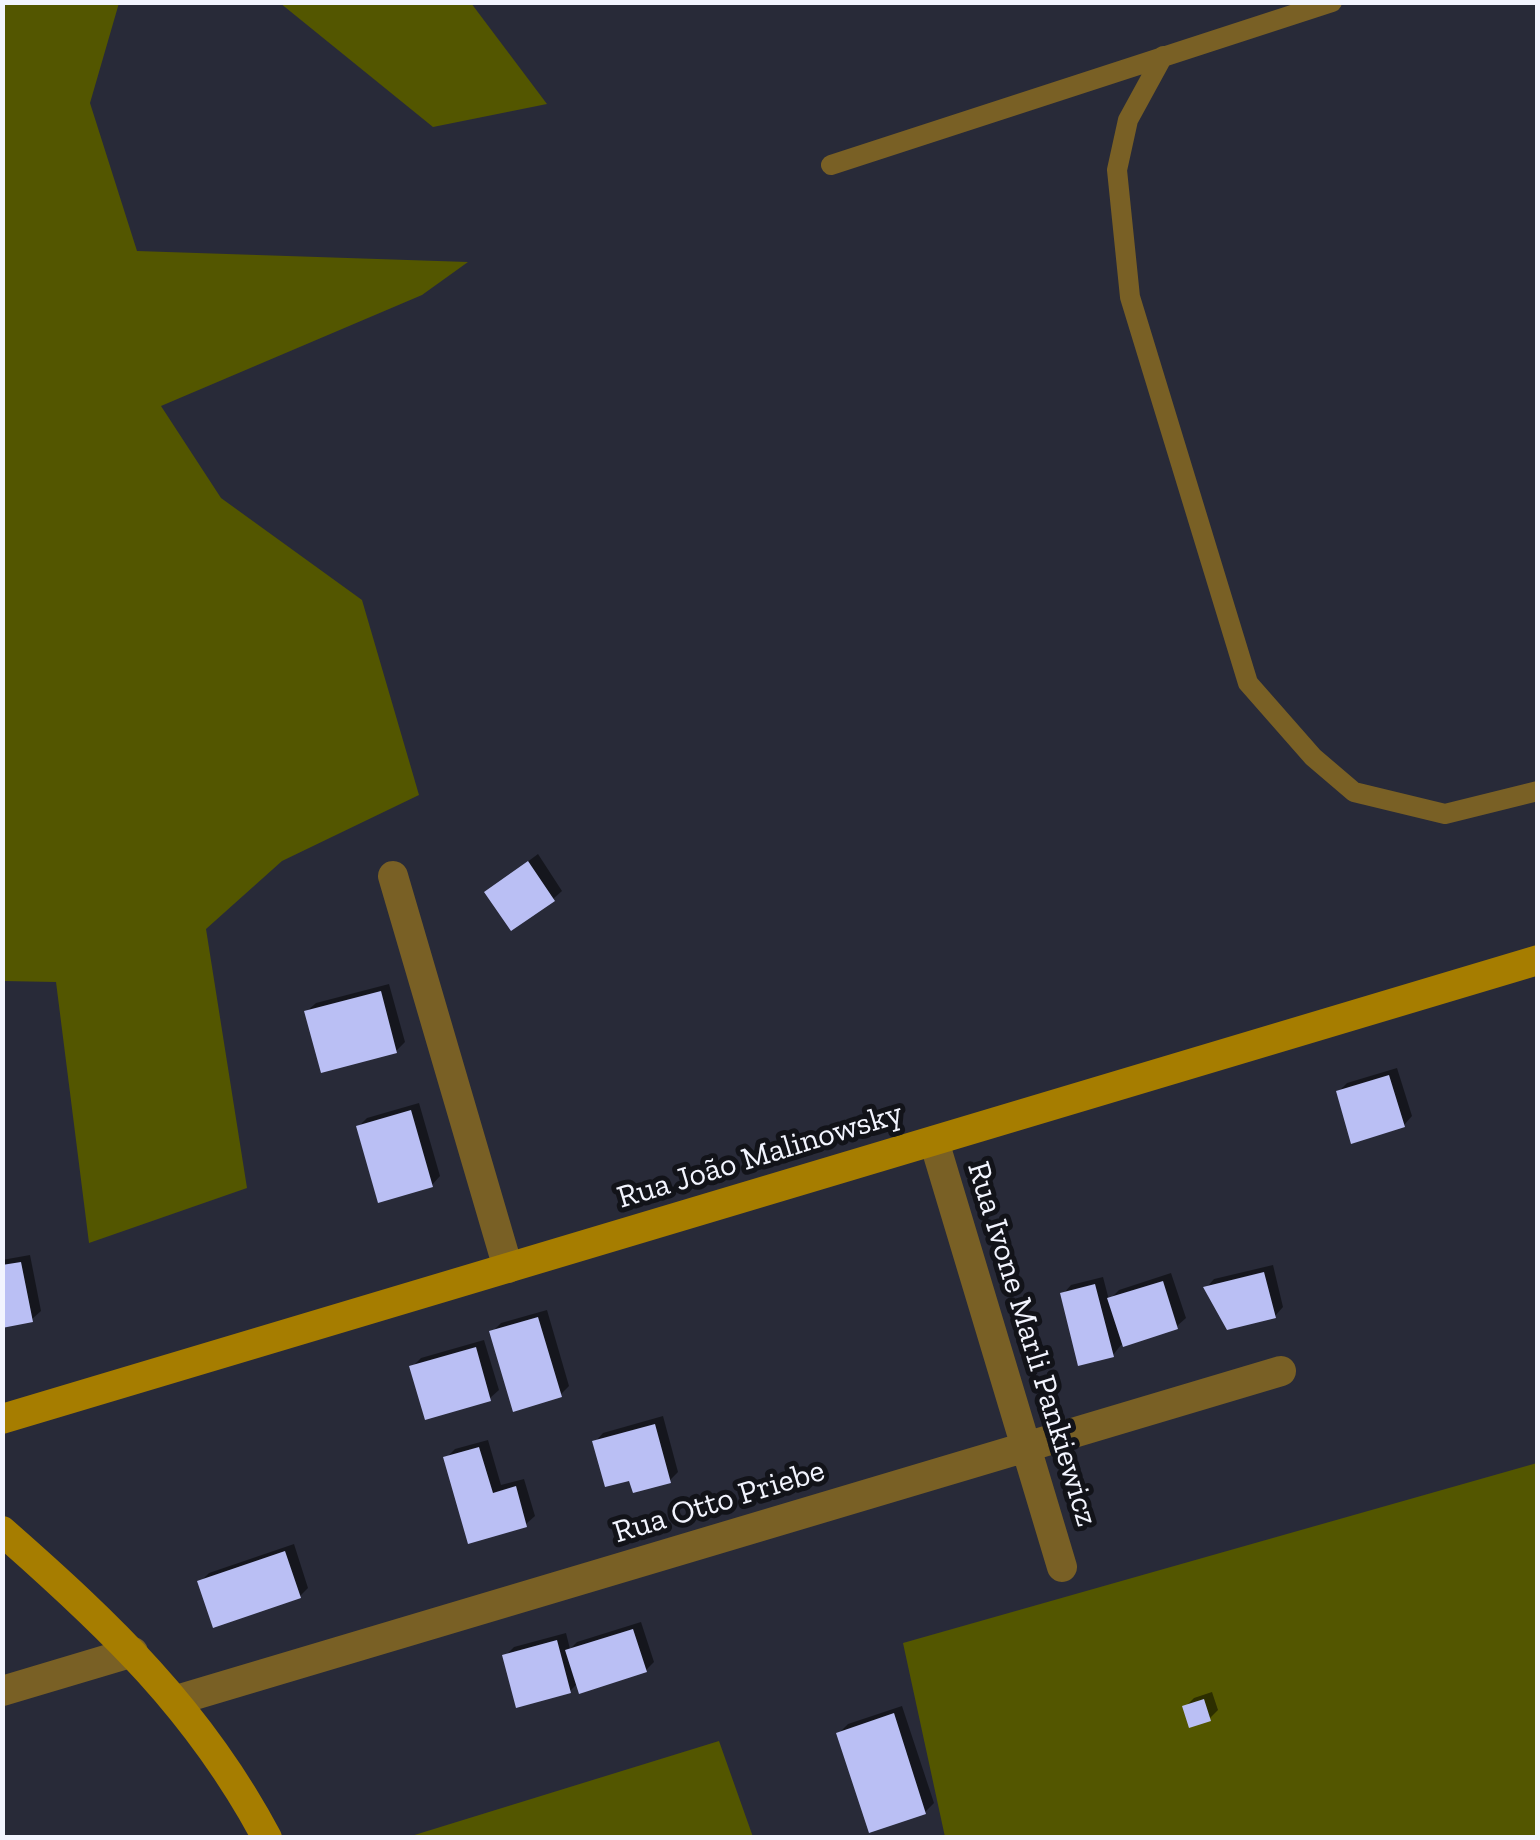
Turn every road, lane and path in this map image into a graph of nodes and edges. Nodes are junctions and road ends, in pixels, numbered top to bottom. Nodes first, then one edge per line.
1 (1332, 2) edge
2 (1163, 56) junction
3 (832, 165) dead end
4 (1538, 791) edge
5 (393, 876) dead end
6 (1538, 960) edge
7 (934, 1141) junction
8 (508, 1268) junction
9 (1282, 1371) dead end
10 (2, 1419) edge
11 (1026, 1447) junction
12 (2, 1532) edge
13 (1062, 1567) dead end
14 (133, 1652) junction
15 (2, 1690) edge
16 (177, 1700) junction
17 (267, 1838) edge

1 - 2 lane
2 - 3 lane
2 - 4 lane
5 - 8 street
6 - 7 street, Rua João Malinowsky
7 - 8 street, Rua João Malinowsky
7 - 11 street, Rua Ivone Marli Pankiewicz
8 - 10 street, Rua João Malinowsky
9 - 11 street, Rua Otto Priebe
11 - 13 street, Rua Ivone Marli Pankiewicz
11 - 16 street, Rua Otto Priebe
12 - 14 street
14 - 15 street
14 - 16 street
16 - 17 street

